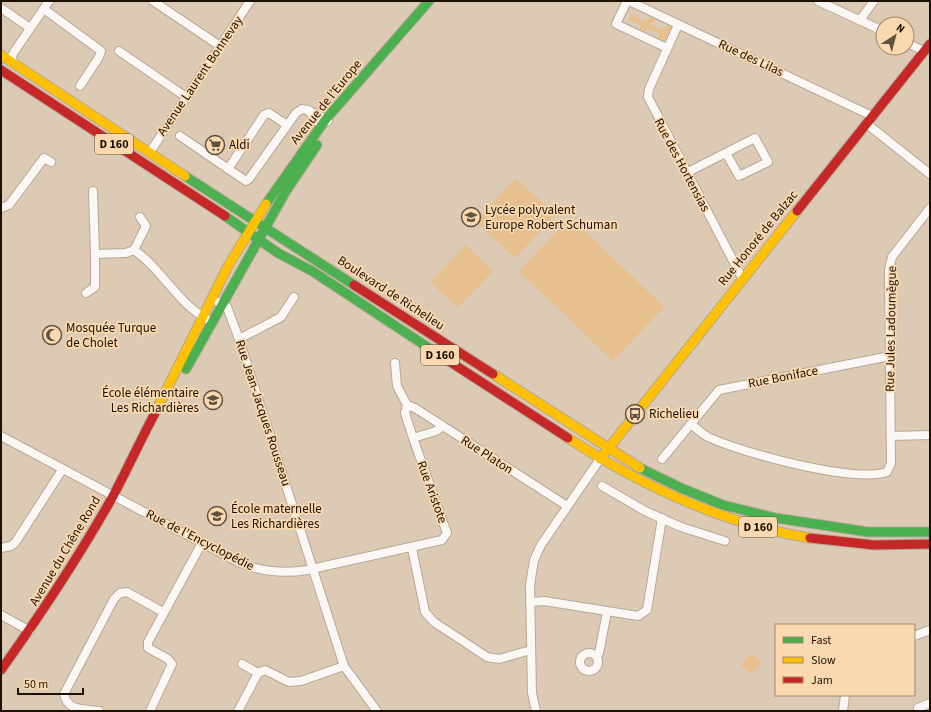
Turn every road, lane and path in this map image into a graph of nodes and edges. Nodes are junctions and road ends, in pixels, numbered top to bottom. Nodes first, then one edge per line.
1 (49, 1) edge
2 (153, 1) edge
3 (250, 1) edge
4 (628, 1) edge
5 (818, 1) edge
6 (874, 1) edge
7 (434, 2) edge
8 (1, 8) edge
9 (44, 9) junction
10 (860, 20) junction
11 (678, 25) junction
12 (875, 27) edge
13 (30, 28) junction
14 (930, 44) edge
15 (220, 46) junction
16 (915, 47) edge
17 (667, 48) junction
18 (120, 51) dead end
19 (924, 52) junction
20 (1, 55) edge
21 (13, 63) junction
22 (1, 70) edge
23 (80, 86) dead end
24 (186, 97) junction
25 (870, 120) junction
26 (323, 122) junction
27 (287, 124) junction
28 (180, 136) dead end
29 (319, 142) junction
30 (150, 152) junction
31 (726, 152) junction
32 (51, 162) dead end
33 (228, 169) junction
34 (686, 173) junction
35 (930, 174) edge
36 (93, 191) dead end
37 (1, 208) edge
38 (930, 208) edge
39 (140, 217) dead end
40 (252, 227) junction
41 (263, 234) junction
42 (134, 250) junction
43 (95, 254) junction
44 (742, 278) junction
45 (86, 293) dead end
46 (294, 297) dead end
47 (212, 300) junction
48 (222, 305) junction
49 (203, 317) junction
50 (213, 322) junction
51 (239, 339) junction
52 (890, 356) junction
53 (395, 363) dead end
54 (407, 405) junction
55 (691, 424) junction
56 (443, 426) junction
57 (930, 435) edge
58 (1, 436) edge
59 (891, 436) junction
60 (413, 438) junction
61 (143, 440) junction
62 (608, 448) junction
63 (600, 459) junction
64 (662, 459) dead end
65 (62, 470) junction
66 (602, 486) dead end
67 (113, 496) junction
68 (567, 506) junction
69 (662, 518) junction
70 (930, 532) edge
71 (724, 541) dead end
72 (202, 544) junction
73 (930, 544) edge
74 (1, 548) edge
75 (412, 548) junction
76 (313, 569) junction
77 (530, 602) junction
78 (163, 612) junction
79 (607, 612) junction
80 (1, 615) edge
81 (930, 630) edge
82 (30, 631) junction
83 (915, 636) edge
84 (531, 650) junction
85 (596, 656) dead end
86 (242, 664) dead end
87 (344, 666) junction
88 (1, 670) edge
89 (258, 673) junction
90 (845, 696) edge
91 (930, 703) edge
92 (918, 708) dead end
93 (99, 711) edge
94 (150, 711) edge
95 (238, 711) edge
96 (377, 711) edge
97 (536, 711) edge
98 (843, 711) edge

1 - 9 street
2 - 15 street
3 - 15 street, Avenue Laurent Bonnevay
4 - 11 street, Rue des Lilas
4 - 17 street
5 - 10 street
6 - 10 street
7 - 26 main road, Avenue de l’Europe
7 - 29 main road, Avenue de l’Europe
8 - 13 street
9 - 13 street
9 - 23 street
10 - 12 street
11 - 17 street, Rue des Hortensias
11 - 25 street, Rue des Lilas
13 - 21 street
14 - 19 main road, Rue Honoré de Balzac
15 - 24 street, Avenue Laurent Bonnevay
16 - 19 street
17 - 34 street, Rue des Hortensias
18 - 24 street
19 - 25 main road, Rue Honoré de Balzac
20 - 21 main road, D 160
21 - 30 main road, D 160
22 - 40 main road, D 160
24 - 30 street, Avenue Laurent Bonnevay
25 - 35 street, Rue des Lilas
25 - 44 main road, Rue Honoré de Balzac
26 - 27 street
26 - 29 street
26 - 40 main road, Avenue de l’Europe
27 - 33 street
27 - 33 street
28 - 33 street
29 - 41 main road, Avenue de l’Europe
30 - 40 main road, Boulevard de Richelieu / D 160
31 - 31 street
31 - 34 street
32 - 37 street
34 - 44 street, Rue des Hortensias
36 - 43 street
38 - 52 street, Rue Jules Ladoumègue
39 - 42 street
40 - 41 main road, Boulevard de Richelieu / D 160
40 - 41 main road, D 160
40 - 47 main road, Avenue du Chêne Rond
41 - 48 main road, Avenue du Chêne Rond
41 - 62 main road, Boulevard de Richelieu / D 160
41 - 63 main road, Boulevard de Richelieu / D 160
42 - 43 street
42 - 49 street
43 - 45 street
44 - 62 main road, Rue Honoré de Balzac
46 - 51 street
47 - 48 street
47 - 49 main road, Avenue du Chêne Rond
48 - 50 main road, Avenue du Chêne Rond
48 - 51 street, Rue Jean-Jacques Rousseau
49 - 50 street
49 - 61 main road, Avenue du Chêne Rond
50 - 61 main road, Avenue du Chêne Rond
51 - 76 street, Rue Jean-Jacques Rousseau
52 - 55 street, Rue Boniface
52 - 59 street, Rue Jules Ladoumègue
53 - 54 street, Rue Aristote
54 - 56 street, Rue Platon
54 - 60 street, Rue Aristote
55 - 59 street, Rue Jules Ladoumègue
55 - 64 street, Rue Boniface
56 - 60 street
56 - 68 street, Rue Platon
57 - 59 street
58 - 65 street, Rue de l’Encyclopédie
60 - 75 street, Rue Aristote
61 - 67 main road, Avenue du Chêne Rond
62 - 63 main road
62 - 70 main road, Boulevard de Richelieu / D 160
63 - 68 street
63 - 73 main road, Boulevard de Richelieu / D 160
65 - 67 street, Rue de l’Encyclopédie
65 - 74 street
66 - 69 street
67 - 72 street, Rue de l’Encyclopédie
67 - 82 main road, Avenue du Chêne Rond
68 - 77 street
69 - 71 street
69 - 79 street
72 - 76 street, Rue de l’Encyclopédie
72 - 78 street
75 - 76 street, Rue Aristote
75 - 84 street
76 - 87 street, Rue Jean-Jacques Rousseau
77 - 79 street
77 - 84 street
78 - 93 street
78 - 94 street
79 - 85 street
80 - 82 street
81 - 83 street
82 - 88 main road, Avenue du Chêne Rond
84 - 97 street
86 - 89 street
87 - 89 street
87 - 96 street, Rue Jean-Jacques Rousseau
89 - 95 street
90 - 98 street
91 - 92 street

